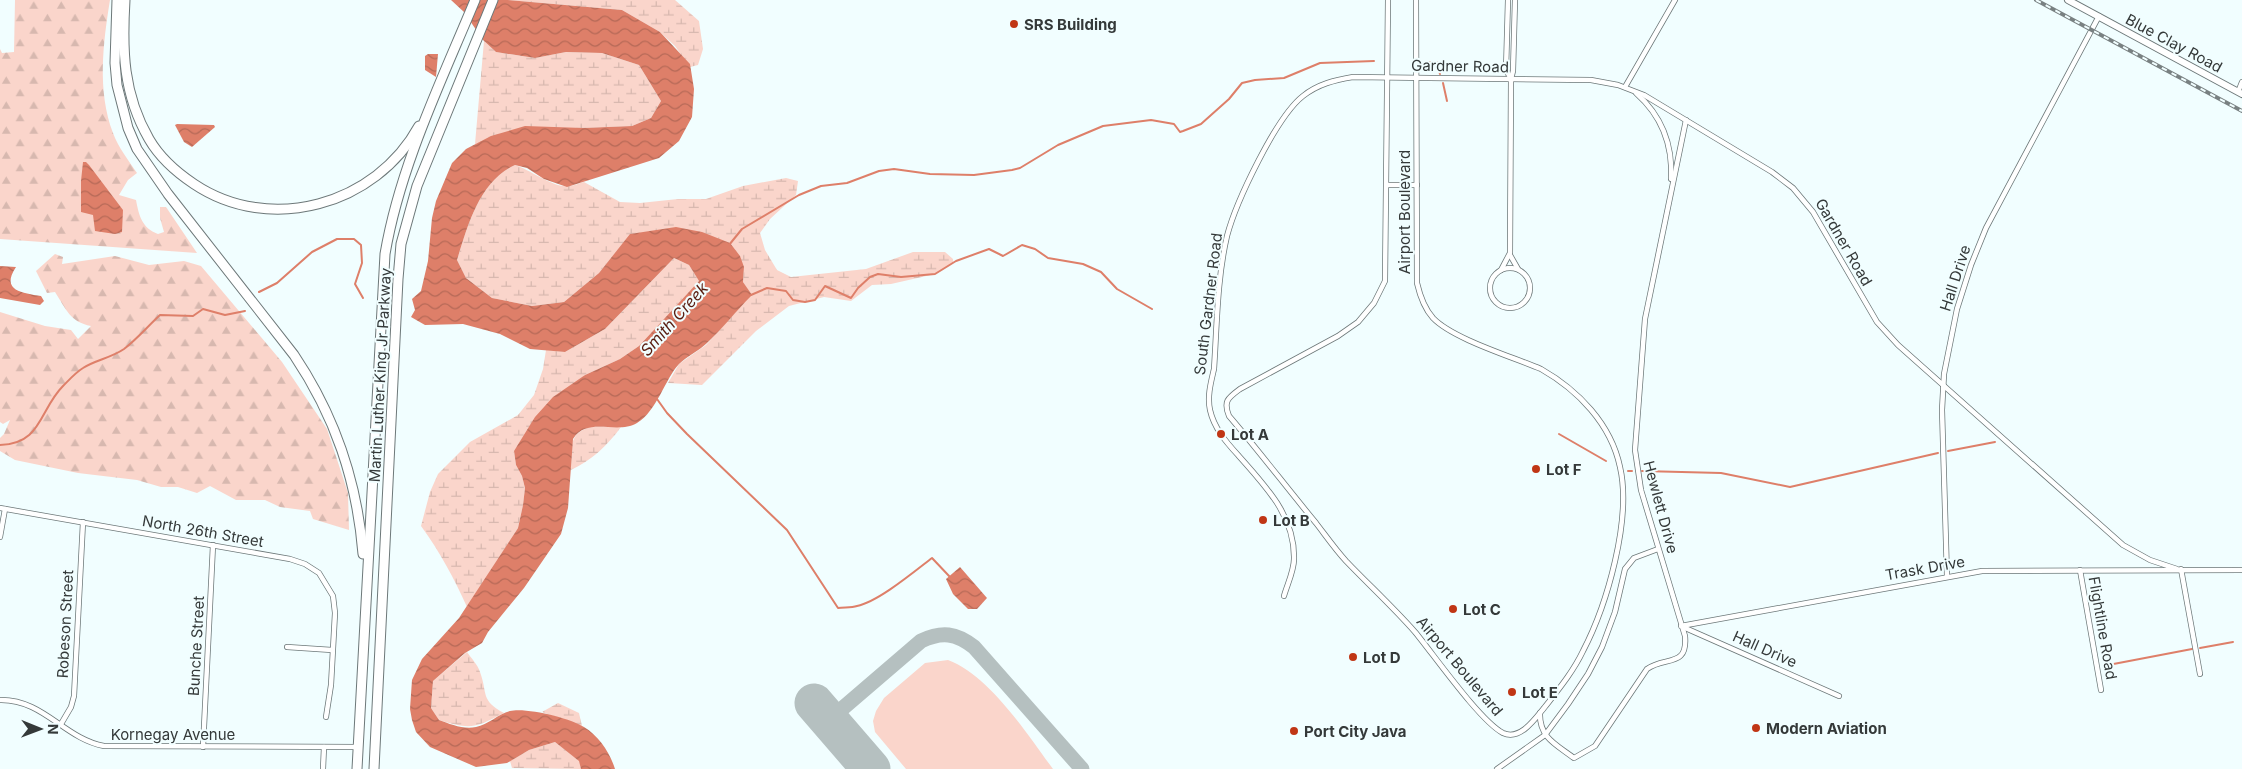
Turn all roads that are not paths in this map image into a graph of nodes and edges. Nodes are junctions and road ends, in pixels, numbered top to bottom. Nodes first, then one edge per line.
1 (118, 0) edge
2 (125, 0) edge
3 (475, 0) edge
4 (493, 0) edge
5 (1388, 0) edge
6 (1416, 0) edge
7 (1508, 0) edge
8 (1515, 0) edge
9 (1676, 0) edge
10 (2068, 0) edge
11 (2099, 16) junction
12 (1388, 78) junction
13 (1417, 78) junction
14 (1511, 79) junction
15 (2242, 82) edge
16 (1625, 87) junction
17 (1631, 89) junction
18 (2240, 92) edge
19 (436, 95) junction
20 (1686, 120) junction
21 (1387, 185) junction
22 (1417, 185) junction
23 (1670, 196) junction
24 (1510, 254) junction
25 (1501, 270) junction
26 (1518, 270) junction
27 (1943, 385) junction
28 (3, 508) edge
29 (83, 522) junction
30 (0, 537) edge
31 (213, 546) junction
32 (1658, 549) junction
33 (2179, 569) junction
34 (2080, 570) junction
35 (2242, 570) edge
36 (1947, 576) junction
37 (366, 590) junction
38 (1284, 596) dead end
39 (1681, 626) junction
40 (287, 647) dead end
41 (332, 650) junction
42 (2200, 674) dead end
43 (2101, 690) dead end
44 (1839, 696) dead end
45 (0, 700) edge
46 (1540, 714) junction
47 (326, 717) dead end
48 (61, 724) junction
49 (1545, 735) junction
50 (203, 747) junction
51 (324, 747) junction
52 (358, 747) junction
53 (323, 769) edge
54 (357, 769) edge
55 (374, 769) edge
56 (1497, 769) edge

1 - 37 highway
2 - 19 highway
3 - 19 highway, Martin Luther King Jr Parkway
4 - 55 highway, Martin Luther King Jr Parkway
5 - 12 street, Airport Boulevard
6 - 13 street, Airport Boulevard
7 - 14 street
8 - 14 street
9 - 16 street
10 - 11 street, Blue Clay Road
11 - 18 street, Blue Clay Road
11 - 27 street, Hall Drive
12 - 13 street, Gardner Road
12 - 21 street, Airport Boulevard
12 - 38 street, South Gardner Road
13 - 14 street, Gardner Road
13 - 22 street, Airport Boulevard
14 - 16 street, Gardner Road
14 - 24 street
15 - 18 street
16 - 17 street, Gardner Road
17 - 20 street, Gardner Road
17 - 23 street
19 - 37 highway, Martin Luther King Jr Parkway
20 - 23 street, Hewlett Drive
20 - 27 street, Gardner Road
21 - 22 street
21 - 46 street, Airport Boulevard
22 - 46 street, Airport Boulevard
23 - 32 street, Hewlett Drive
24 - 25 street
24 - 26 street
25 - 26 street
25 - 26 street
27 - 33 street, Gardner Road
27 - 36 street, Hall Drive
28 - 29 street, North 26th Street
28 - 30 street
29 - 31 street, North 26th Street
29 - 48 street, Robeson Street
31 - 41 street, North 26th Street
31 - 50 street, Bunche Street
32 - 39 street, Hewlett Drive
32 - 49 street
33 - 34 street, Trask Drive
33 - 35 street, Trask Drive
33 - 42 street
34 - 36 street, Trask Drive
34 - 43 street, Flightline Road
36 - 39 street, Trask Drive
37 - 52 highway, Martin Luther King Jr Parkway
39 - 44 street, Hall Drive
39 - 49 street, Hewlett Drive
40 - 41 street
41 - 47 street
45 - 48 street, Kornegay Avenue
46 - 49 street
48 - 50 street, Kornegay Avenue
49 - 56 street
50 - 51 street, Kornegay Avenue
51 - 52 street, Kornegay Avenue
51 - 53 street
52 - 54 highway, Martin Luther King Jr Parkway

